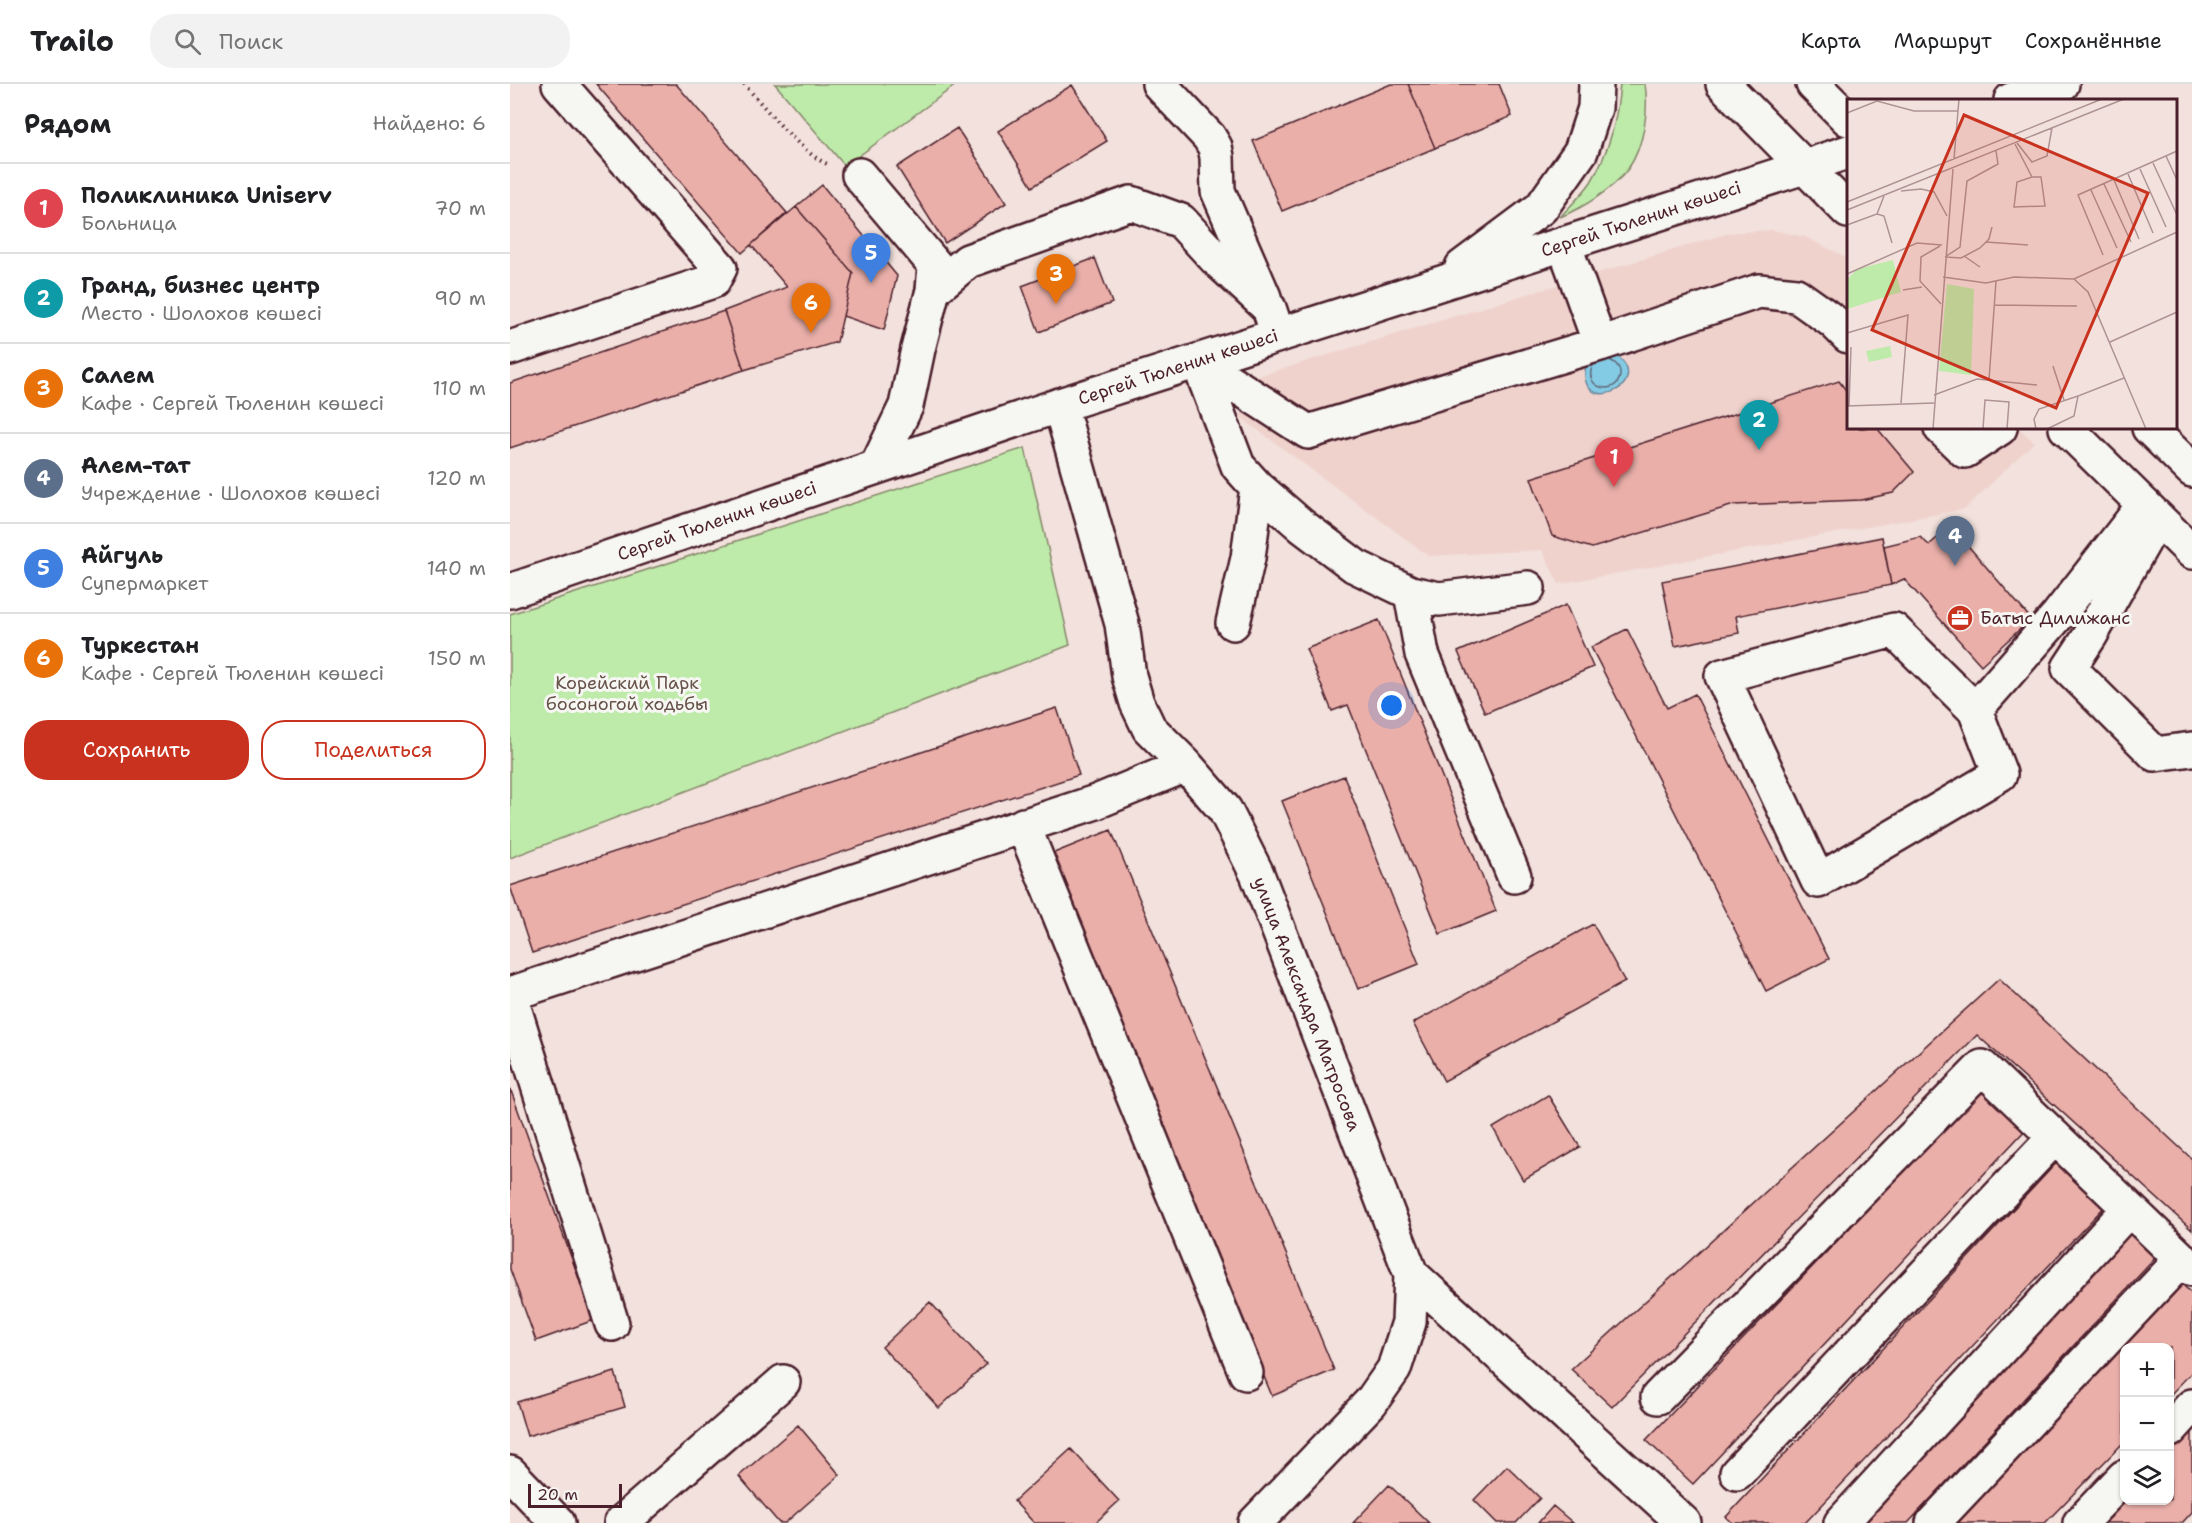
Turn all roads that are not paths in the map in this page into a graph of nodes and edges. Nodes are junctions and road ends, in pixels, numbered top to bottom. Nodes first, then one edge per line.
1 (559, 84) edge
2 (1159, 84) edge
3 (1596, 84) edge
4 (1723, 84) edge
5 (1813, 84) edge
6 (2062, 84) edge
7 (2014, 99) edge
8 (1847, 118) edge
9 (1847, 152) edge
10 (1804, 167) junction
11 (859, 175) road end
12 (1847, 210) edge
13 (1564, 244) junction
14 (1436, 285) junction
15 (933, 290) junction
16 (1273, 322) junction
17 (1847, 335) edge
18 (1600, 344) junction
19 (510, 348) edge
20 (1198, 361) junction
21 (1060, 405) junction
22 (1942, 429) edge
23 (1998, 429) edge
24 (2067, 429) edge
25 (2150, 429) edge
26 (877, 466) junction
27 (2192, 470) edge
28 (1257, 487) junction
29 (2150, 511) junction
30 (2192, 552) edge
31 (1528, 588) dead end
32 (510, 591) edge
33 (1411, 593) junction
34 (1233, 623) dead end
35 (1975, 711) junction
36 (2192, 749) edge
37 (1186, 765) junction
38 (1023, 825) junction
39 (1514, 876) dead end
40 (510, 995) edge
41 (2055, 1137) junction
42 (2130, 1209) junction
43 (2187, 1264) edge
44 (1411, 1274) junction
45 (612, 1324) dead end
46 (1246, 1373) dead end
47 (783, 1382) dead end
48 (1658, 1397) dead end
49 (2192, 1406) edge
50 (2174, 1425) edge
51 (510, 1473) edge
52 (1737, 1473) dead end
53 (2120, 1481) edge
54 (558, 1523) edge
55 (621, 1523) edge
56 (1255, 1523) edge
57 (1684, 1523) edge
58 (1841, 1523) edge
59 (1933, 1523) edge
60 (2080, 1523) edge

1 - 19 main road
2 - 16 main road
3 - 14 main road
4 - 10 main road
5 - 8 main road
6 - 7 main road
9 - 10 main road, Сергей Тюленин көшесі
10 - 12 main road
10 - 13 main road, Сергей Тюленин көшесі
11 - 15 main road
13 - 14 main road, Сергей Тюленин көшесі
13 - 18 main road
14 - 16 main road, Сергей Тюленин көшесі
15 - 16 main road
15 - 26 main road
16 - 20 main road, Сергей Тюленин көшесі
17 - 18 main road
18 - 20 main road
20 - 21 main road, Сергей Тюленин көшесі
20 - 28 main road
21 - 26 main road, Сергей Тюленин көшесі
21 - 37 main road, улица Александра Матросова
22 - 23 main road
24 - 29 main road
25 - 27 main road
26 - 32 main road, Сергей Тюленин көшесі
28 - 33 main road
28 - 34 main road
29 - 30 main road
29 - 35 main road
29 - 36 main road
31 - 33 main road
33 - 39 main road
35 - 35 main road
37 - 38 main road
37 - 44 main road, улица Александра Матросова
38 - 40 main road
38 - 46 main road
40 - 45 main road
41 - 42 main road
41 - 48 main road
41 - 52 main road
42 - 43 main road
42 - 58 main road
43 - 59 main road
44 - 56 main road
44 - 57 main road, улица Александра Матросова
47 - 55 main road
49 - 50 main road
51 - 54 main road
53 - 60 main road

